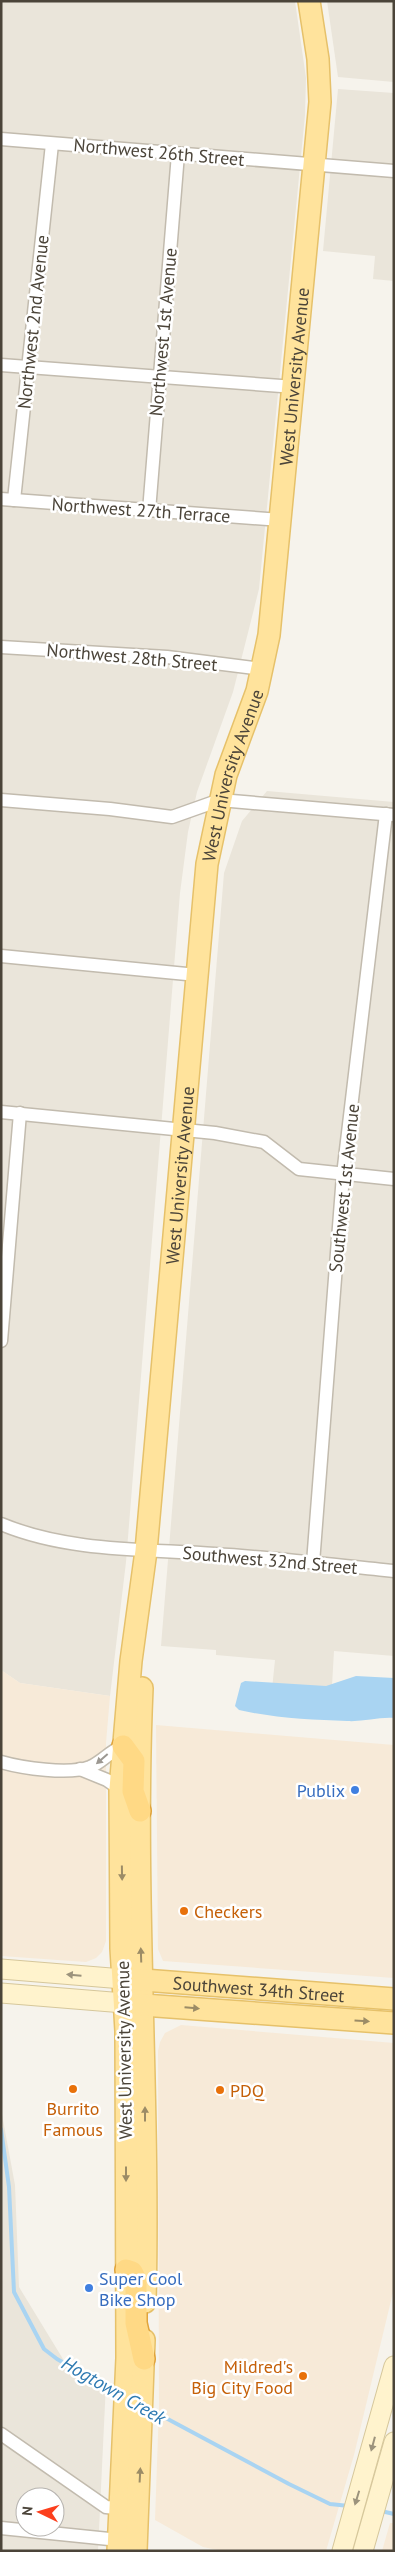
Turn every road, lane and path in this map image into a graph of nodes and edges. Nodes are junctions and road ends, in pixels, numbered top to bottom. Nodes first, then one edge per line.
1 (309, 1) edge
2 (1, 139) edge
3 (52, 144) junction
4 (178, 154) junction
5 (316, 165) junction
6 (394, 171) edge
7 (1, 365) edge
8 (28, 366) junction
9 (160, 376) junction
10 (294, 387) junction
11 (8, 499) edge
12 (149, 511) junction
13 (281, 520) junction
14 (1, 647) edge
15 (262, 669) junction
16 (1, 800) edge
17 (220, 800) junction
18 (390, 815) edge
19 (1, 956) edge
20 (197, 975) junction
21 (1, 1112) edge
22 (20, 1113) junction
23 (184, 1130) junction
24 (344, 1174) junction
25 (394, 1179) edge
26 (1, 1341) edge
27 (1, 1524) edge
28 (146, 1551) junction
29 (313, 1562) junction
30 (394, 1571) edge
31 (123, 1746) junction
32 (1, 1762) edge
33 (80, 1769) junction
34 (120, 1789) junction
35 (140, 1811) junction
36 (2, 1969) edge
37 (132, 1980) junction
38 (4, 1994) edge
39 (394, 1999) edge
40 (134, 2004) junction
41 (394, 2023) edge
42 (126, 2270) joint
43 (135, 2358) junction
44 (394, 2366) edge
45 (386, 2422) edge
46 (1, 2434) edge
47 (394, 2442) edge
48 (130, 2509) junction
49 (1, 2528) edge
50 (365, 2542) edge
51 (125, 2547) edge
52 (342, 2551) edge

1 - 5 main road, West University Avenue
2 - 3 street, Northwest 26th Street
3 - 4 street, Northwest 26th Street
3 - 8 street, Northwest 2nd Avenue
4 - 5 street, Northwest 26th Street
4 - 9 street, Northwest 1st Avenue
5 - 6 street, Northwest 26th Street
5 - 10 main road, West University Avenue
7 - 8 street
8 - 9 street
8 - 11 street, Northwest 2nd Avenue
9 - 10 street
9 - 12 street, Northwest 1st Avenue
10 - 13 main road, West University Avenue
11 - 12 street, Northwest 27th Terrace
12 - 13 street, Northwest 27th Terrace
13 - 15 main road, West University Avenue
14 - 15 street, Northwest 28th Street
15 - 17 main road, West University Avenue
16 - 17 street
17 - 18 street
17 - 20 main road, West University Avenue
18 - 24 street, Southwest 1st Avenue
19 - 20 street
20 - 23 main road, West University Avenue
21 - 22 street
22 - 23 street
22 - 26 street
23 - 24 street
23 - 28 main road, West University Avenue
24 - 25 street
24 - 29 street, Southwest 1st Avenue
27 - 28 street, Southwest 32nd Street
28 - 29 street, Southwest 32nd Street
28 - 31 main road, West University Avenue
28 - 35 main road, West University Avenue
29 - 30 street, Southwest 32nd Street
31 -> 33 street
31 - 34 main road, West University Avenue
31 - 35 highway
32 - 33 street
33 - 34 street
34 -> 37 main road, West University Avenue
37 -> 35 main road, West University Avenue
37 -> 36 main road
37 - 39 main road, Southwest 34th Street
37 - 40 main road, West University Avenue
38 - 40 main road
40 -> 41 main road, Southwest 34th Street
40 -> 42 main road, West University Avenue
43 -> 40 main road, West University Avenue
42 - 43 highway
43 - 48 main road, West University Avenue
44 - 45 main road
45 -> 52 main road
46 - 48 street
47 - 50 main road
48 - 51 main road, West University Avenue
49 - 51 street

